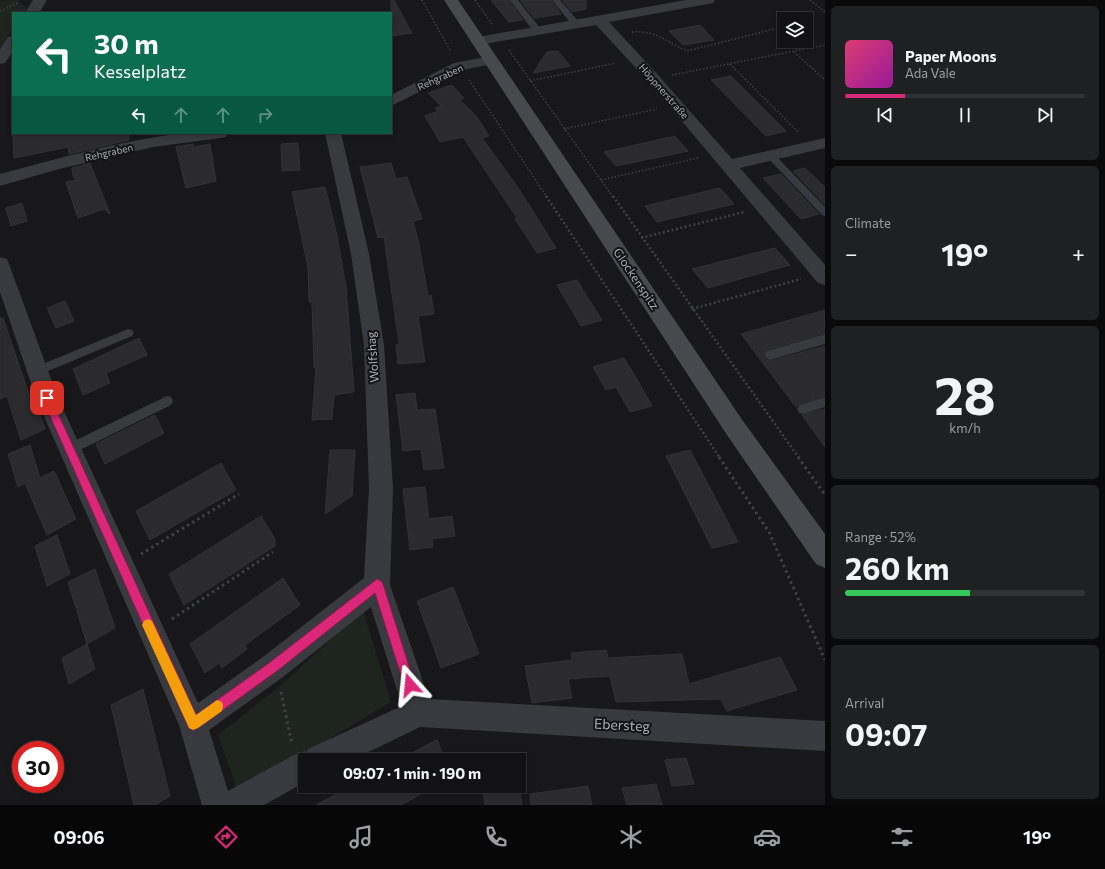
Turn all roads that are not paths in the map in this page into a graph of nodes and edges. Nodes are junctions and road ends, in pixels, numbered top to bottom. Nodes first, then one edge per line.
1 (40, 0) edge
2 (451, 0) edge
3 (514, 0) edge
4 (556, 0) edge
5 (708, 0) edge
6 (33, 12) edge
7 (599, 20) junction
8 (576, 24) junction
9 (537, 30) junction
10 (478, 41) junction
11 (12, 42) edge
12 (0, 60) edge
13 (491, 60) junction
14 (392, 100) edge
15 (213, 134) edge
16 (333, 134) edge
17 (818, 144) edge
18 (770, 155) junction
19 (723, 159) junction
20 (0, 180) edge
21 (825, 213) edge
22 (0, 264) edge
23 (823, 276) edge
24 (128, 334) dead end
25 (825, 339) edge
26 (770, 355) dead end
27 (37, 371) junction
28 (167, 401) dead end
29 (825, 402) edge
30 (804, 409) dead end
31 (70, 449) junction
32 (825, 555) edge
33 (377, 584) junction
34 (419, 713) junction
35 (193, 724) junction
36 (825, 736) edge
37 (333, 753) edge
38 (298, 770) edge
39 (217, 805) edge
40 (233, 805) edge

1 - 6 street
2 - 10 main road, Glockenspitz
3 - 9 lane
4 - 8 lane
5 - 7 street
7 - 8 street
7 - 19 street, Höppnerstraße
8 - 9 street
9 - 10 street
10 - 13 main road, Glockenspitz
11 - 12 street
13 - 14 street, Rehgraben
13 - 32 main road, Glockenspitz
15 - 20 street, Rehgraben
16 - 33 street, Wolfshag
17 - 18 street
18 - 19 street
18 - 21 lane
19 - 23 street, Höppnerstraße
22 - 27 street
24 - 27 lane
25 - 26 lane
27 - 31 street
28 - 31 lane
29 - 30 lane
31 - 35 street
33 - 34 street
33 - 35 street
34 - 36 street, Ebersteg
34 - 37 street
35 - 39 street
38 - 40 street

